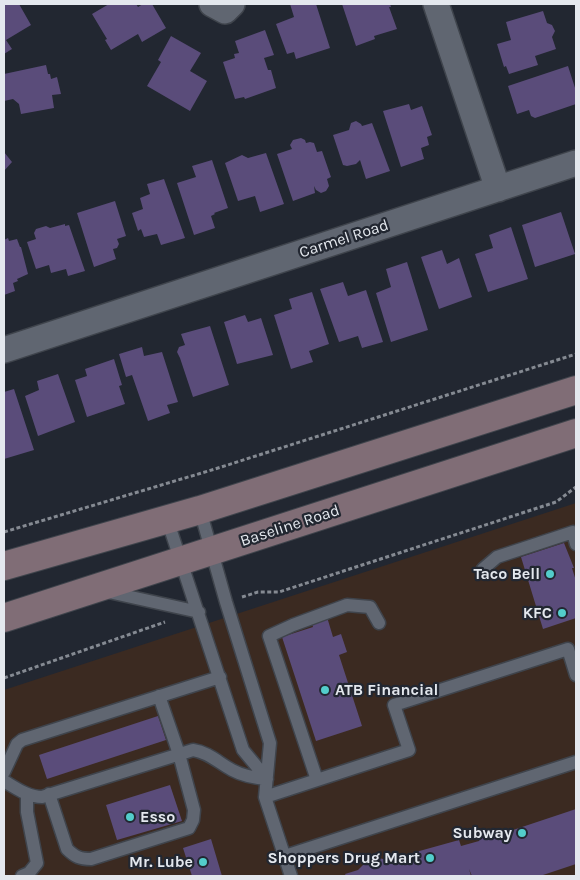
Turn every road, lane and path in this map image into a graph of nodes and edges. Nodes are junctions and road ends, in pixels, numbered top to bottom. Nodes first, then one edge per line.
1 (212, 4) edge
2 (232, 4) edge
3 (436, 4) edge
4 (576, 163) edge
5 (498, 189) junction
6 (4, 350) edge
7 (576, 354) edge
8 (576, 390) edge
9 (576, 433) edge
10 (576, 487) edge
11 (200, 510) junction
12 (167, 519) junction
13 (4, 532) edge
14 (576, 544) edge
15 (211, 551) junction
16 (180, 561) junction
17 (4, 566) edge
18 (483, 569) dead end
19 (94, 589) junction
20 (258, 592) dead end
21 (199, 612) junction
22 (4, 618) edge
23 (169, 621) dead end
24 (380, 623) dead end
25 (572, 648) edge
26 (576, 675) edge
27 (220, 677) junction
28 (4, 678) edge
29 (159, 696) junction
30 (179, 754) junction
31 (576, 762) edge
32 (4, 772) edge
33 (267, 779) junction
34 (317, 780) junction
35 (4, 781) edge
36 (27, 794) junction
37 (49, 794) junction
38 (265, 796) junction
39 (285, 856) junction
40 (22, 876) edge
41 (291, 876) edge

1 - 2 street
3 - 5 street
4 - 5 street, Carmel Road
5 - 6 street, Carmel Road
7 - 13 path
8 - 11 main road
9 - 15 main road, Baseline Road
10 - 20 path
11 - 12 main road
11 - 15 lane
12 - 16 lane
12 - 17 main road
14 - 18 lane
15 - 16 main road, Baseline Road
15 - 33 lane
16 - 19 main road, Baseline Road
16 - 21 lane
19 - 21 lane
19 - 22 main road, Baseline Road
21 - 27 lane
23 - 28 path
24 - 34 lane
25 - 26 lane
25 - 34 lane
27 - 29 lane
27 - 33 lane
29 - 30 lane
29 - 32 lane
30 - 33 lane
30 - 37 lane
30 - 37 lane
31 - 39 lane
33 - 38 lane
34 - 38 lane
35 - 36 lane
36 - 37 lane
36 - 40 lane
38 - 39 lane
39 - 41 lane

